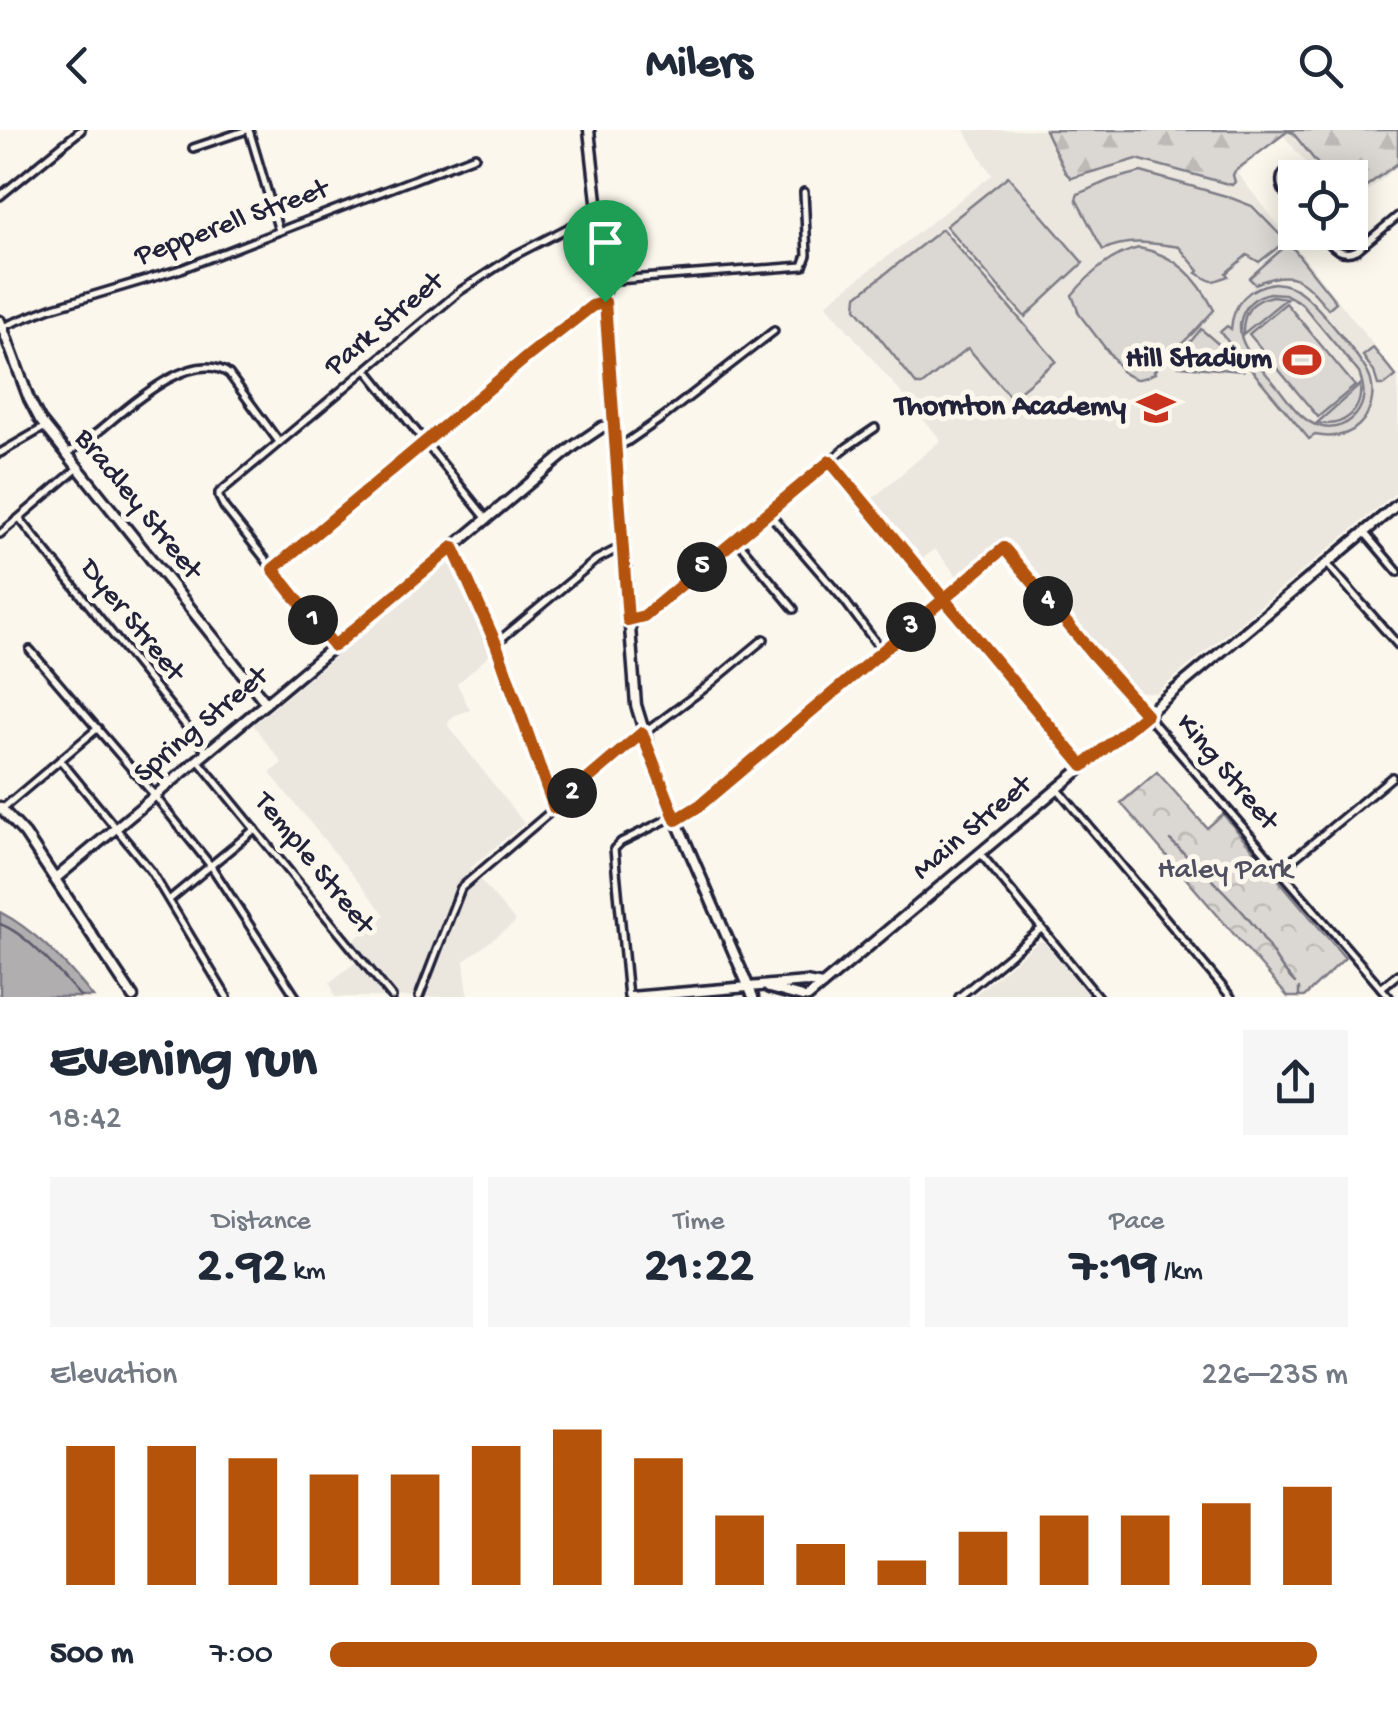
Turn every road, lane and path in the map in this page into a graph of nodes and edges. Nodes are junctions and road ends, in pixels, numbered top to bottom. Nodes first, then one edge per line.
1 (82, 130) edge
2 (248, 130) edge
3 (588, 130) edge
4 (193, 148) dead end
5 (475, 156) dead end
6 (804, 192) dead end
7 (0, 196) edge
8 (598, 214) junction
9 (1397, 218) edge
10 (279, 231) junction
11 (1368, 242) edge
12 (603, 281) junction
13 (605, 302) junction
14 (1, 324) edge
15 (774, 332) dead end
16 (367, 370) junction
17 (614, 425) junction
18 (45, 427) junction
19 (875, 428) dead end
20 (279, 442) junction
21 (426, 442) junction
22 (616, 447) junction
23 (0, 453) edge
24 (67, 454) junction
25 (830, 461) junction
26 (78, 468) junction
27 (1398, 504) edge
28 (768, 512) junction
29 (486, 518) junction
30 (20, 519) junction
31 (1364, 532) junction
32 (0, 534) edge
33 (736, 539) junction
34 (622, 546) junction
35 (453, 547) junction
36 (1326, 563) junction
37 (273, 569) junction
38 (1398, 572) edge
39 (944, 599) junction
40 (794, 609) dead end
41 (628, 620) junction
42 (764, 639) dead end
43 (496, 644) junction
44 (334, 646) junction
45 (1398, 646) edge
46 (30, 650) dead end
47 (882, 651) junction
48 (266, 703) junction
49 (1146, 714) junction
50 (98, 728) junction
51 (642, 733) junction
52 (207, 752) junction
53 (60, 760) junction
54 (198, 760) junction
55 (1083, 766) junction
56 (1392, 777) dead end
57 (1056, 788) junction
58 (155, 796) junction
59 (1, 808) edge
60 (554, 808) junction
61 (675, 818) junction
62 (116, 828) junction
63 (255, 829) junction
64 (980, 853) junction
65 (211, 866) junction
66 (1279, 871) junction
67 (55, 879) junction
68 (169, 900) junction
69 (1041, 928) junction
70 (1398, 974) edge
71 (822, 985) junction
72 (748, 986) junction
73 (760, 986) junction
74 (1381, 988) junction
75 (132, 997) edge
76 (227, 997) edge
77 (296, 997) edge
78 (392, 997) edge
79 (418, 997) edge
80 (628, 997) edge
81 (752, 997) edge
82 (805, 997) edge
83 (959, 997) edge
84 (1098, 997) edge
85 (1231, 997) edge
86 (1389, 997) edge

1 - 7 street
2 - 4 street
2 - 10 street
3 - 8 main road
5 - 10 street, Pepperell Street
6 - 12 street
8 - 12 main road
8 - 16 street, Park Street
9 - 11 street
10 - 14 street, Pepperell Street
12 - 13 main road
13 - 17 main road
13 - 21 street
14 - 18 main road, Bradley Street
15 - 22 street
16 - 20 street, Park Street
16 - 21 street
17 - 22 main road
17 - 29 main road, Spring Street
18 - 23 street
18 - 24 main road, Bradley Street
19 - 25 street
20 - 24 street
20 - 37 street, Park Street
21 - 29 street
21 - 37 street
22 - 34 main road
24 - 26 main road, Bradley Street
25 - 28 street
25 - 39 street
26 - 30 street
26 - 48 main road, Bradley Street
27 - 31 main road, Main Street
28 - 33 street
28 - 47 street
29 - 35 main road, Spring Street
30 - 32 street
30 - 52 street, Dyer Street
31 - 36 main road, Main Street
31 - 38 street
33 - 40 street
33 - 41 street
34 - 41 main road
34 - 43 street
35 - 43 street
35 - 44 main road, Spring Street
36 - 45 street
36 - 49 main road, Main Street
37 - 44 street
39 - 47 street
39 - 49 street, King Street
39 - 55 street
41 - 51 main road
42 - 51 street
43 - 60 street
44 - 48 main road, Spring Street
46 - 50 street
47 - 61 street
48 - 52 main road, Spring Street
49 - 55 main road, Main Street
49 - 66 street, King Street
50 - 53 street
50 - 58 street
51 - 60 street
51 - 61 main road
52 - 54 main road, Spring Street
53 - 59 street
53 - 62 street
54 - 58 main road, Spring Street
54 - 63 street, Temple Street
55 - 57 main road, Main Street
56 - 66 street
57 - 64 main road, Main Street
57 - 85 street
58 - 62 main road, Spring Street
58 - 65 street
59 - 67 main road
60 - 79 street
61 - 72 main road
61 - 80 street
62 - 67 main road, Spring Street
62 - 68 street
63 - 65 street
63 - 78 street, Temple Street
64 - 69 street
64 - 71 main road, Main Street
65 - 68 street
65 - 77 street
66 - 74 street, King Street
67 - 75 main road
68 - 76 street
69 - 83 street
69 - 84 street
70 - 74 street
71 - 73 main road
71 - 82 main road, Main Street
72 - 73 main road
72 - 80 main road
72 - 81 main road
73 - 82 main road
74 - 86 street, King Street

